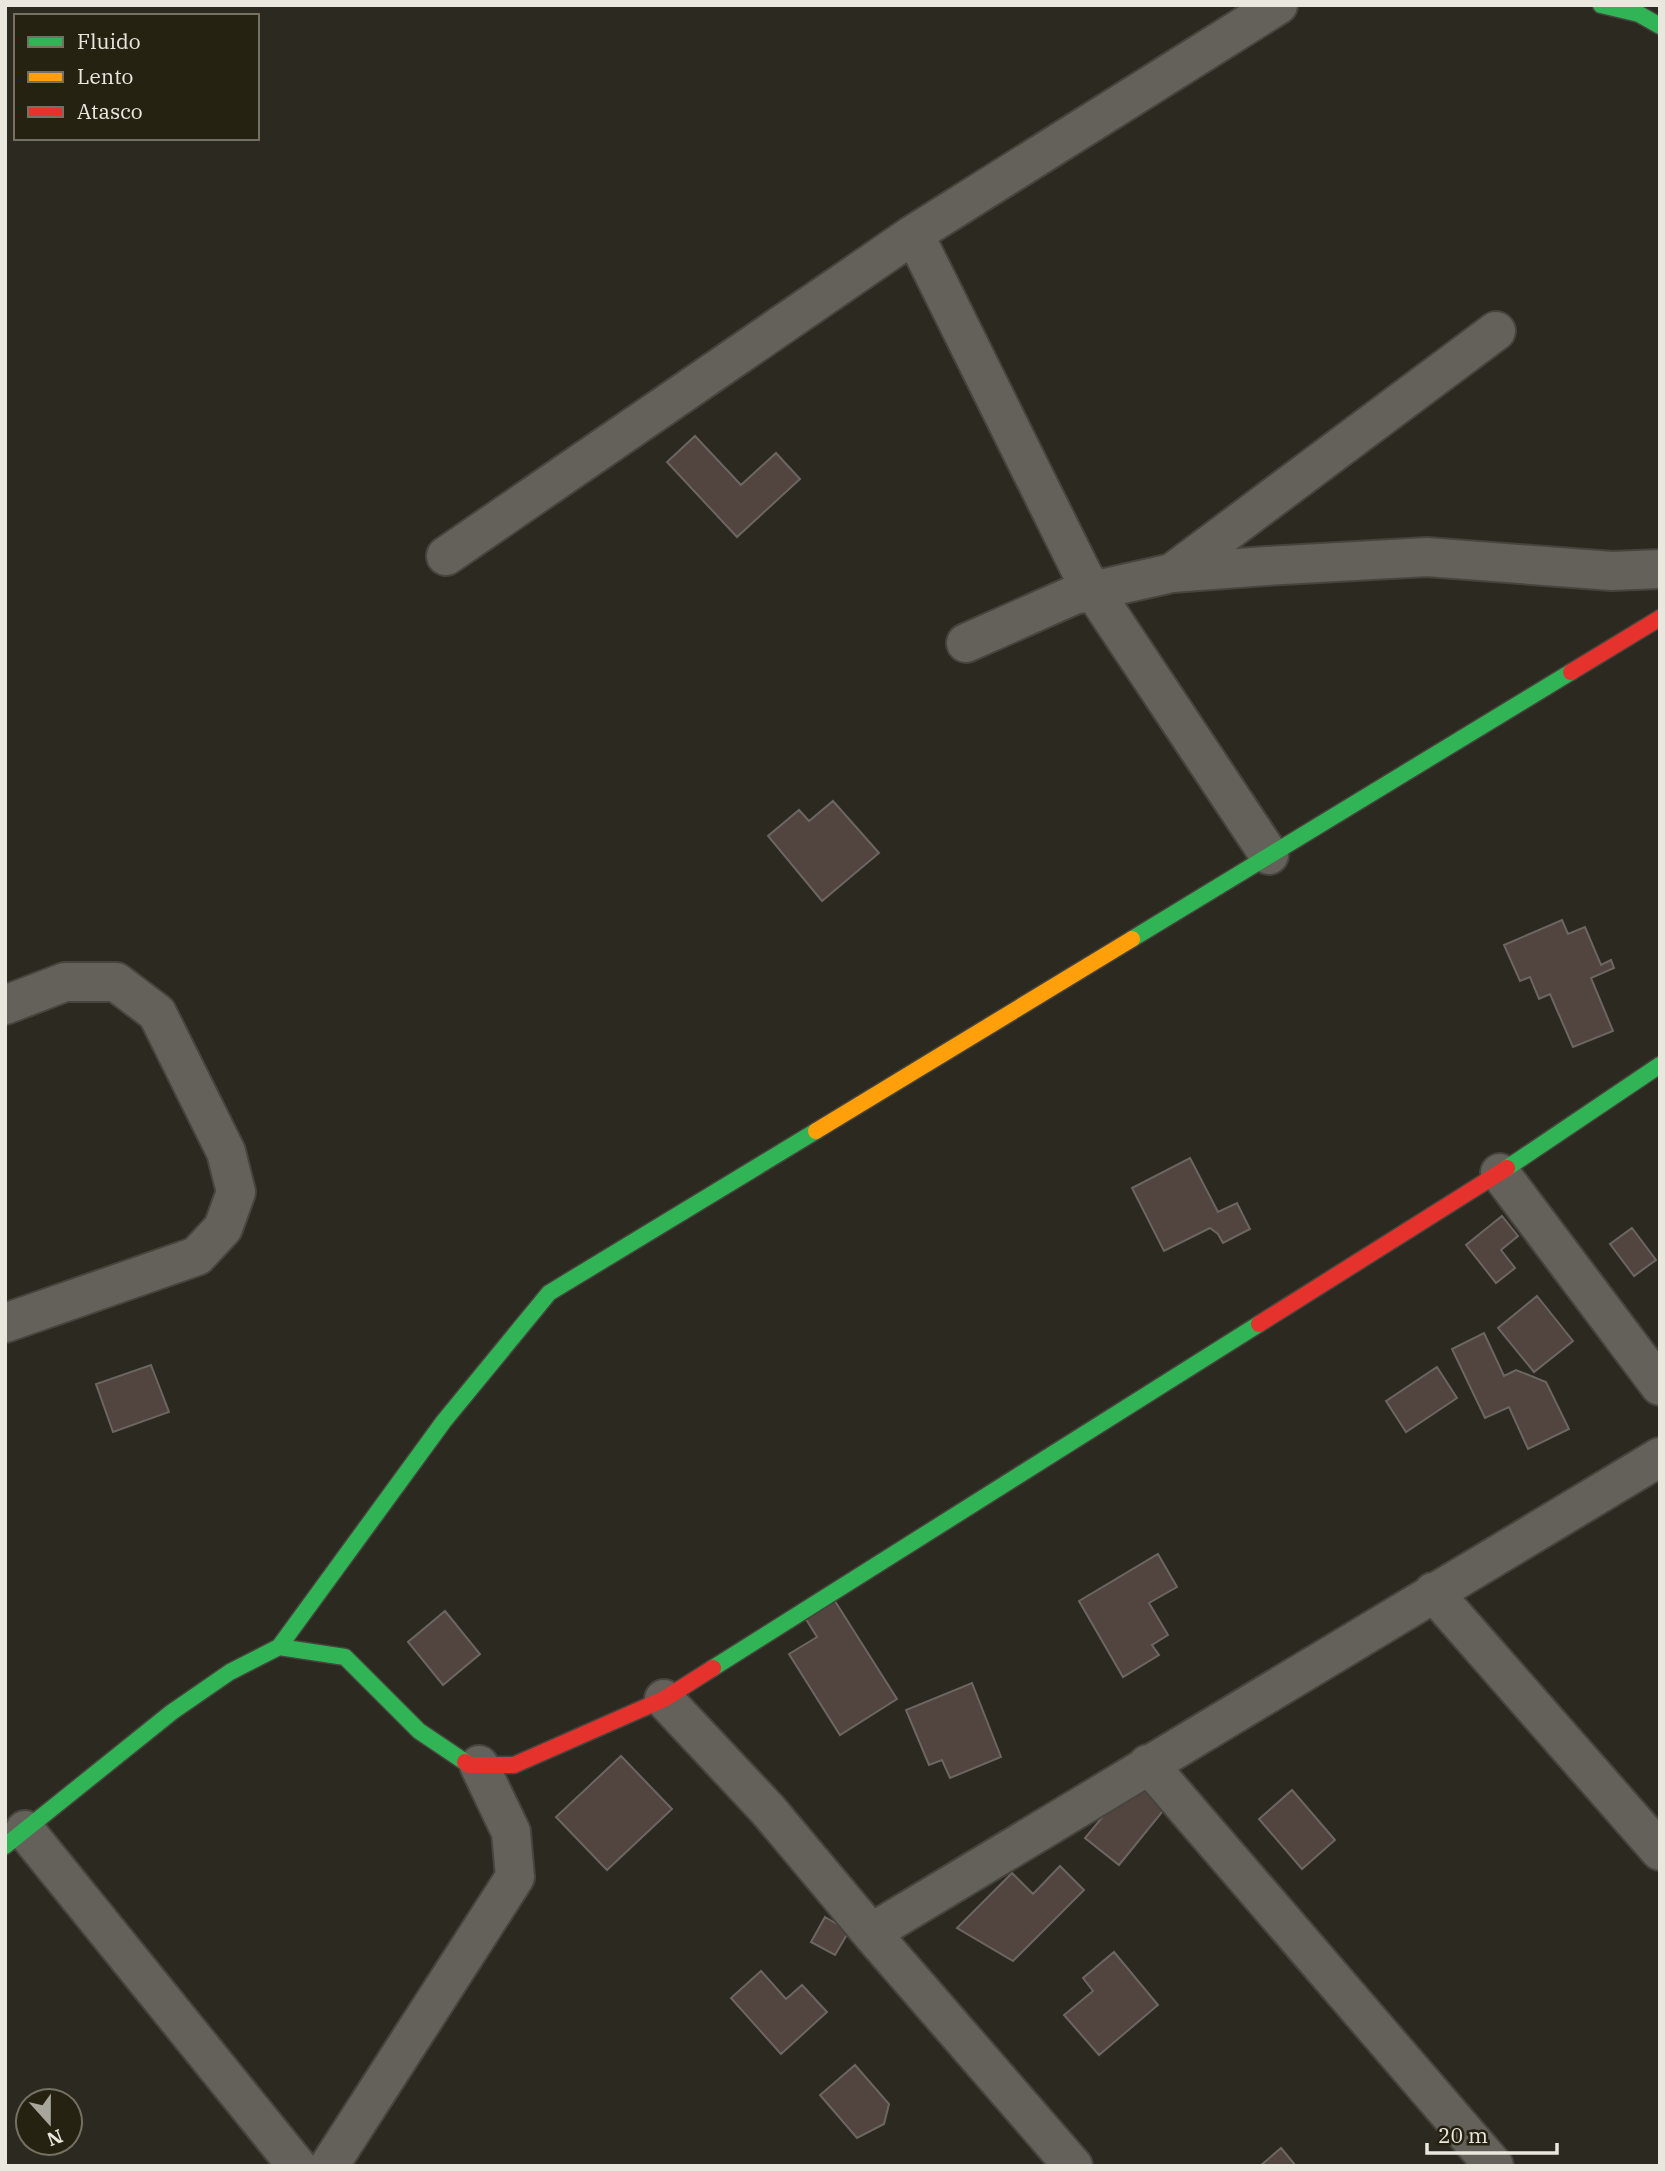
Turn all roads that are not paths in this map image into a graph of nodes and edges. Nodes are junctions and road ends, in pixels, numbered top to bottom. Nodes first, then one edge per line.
1 (1278, 5) edge
2 (1601, 5) edge
3 (1660, 26) edge
4 (914, 234) junction
5 (1496, 331) dead end
6 (446, 556) dead end
7 (1660, 569) edge
8 (1172, 573) junction
9 (1093, 591) junction
10 (1660, 618) edge
11 (966, 643) dead end
12 (1269, 855) junction
13 (5, 1005) edge
14 (1660, 1065) edge
15 (1500, 1173) junction
16 (5, 1323) edge
17 (1660, 1386) edge
18 (1660, 1457) edge
19 (1433, 1592) junction
20 (279, 1647) junction
21 (664, 1699) junction
22 (1148, 1764) junction
23 (480, 1765) junction
24 (15, 1838) edge
25 (1660, 1851) edge
26 (871, 1933) junction
27 (297, 2166) edge
28 (329, 2166) edge
29 (1073, 2166) edge
30 (1494, 2166) edge

1 - 4 street
2 - 3 street
4 - 6 street
4 - 9 street
5 - 8 street
7 - 8 street
8 - 9 street
9 - 11 street
9 - 12 street
10 - 12 street
12 - 20 street
13 - 16 street
14 - 15 street
15 - 17 street
15 - 21 street
18 - 19 street
19 - 22 street
19 - 25 street
20 - 23 street
20 - 24 street
21 - 23 street
21 - 26 street
22 - 26 street
22 - 30 street
23 - 28 street
24 - 27 street
26 - 29 street

